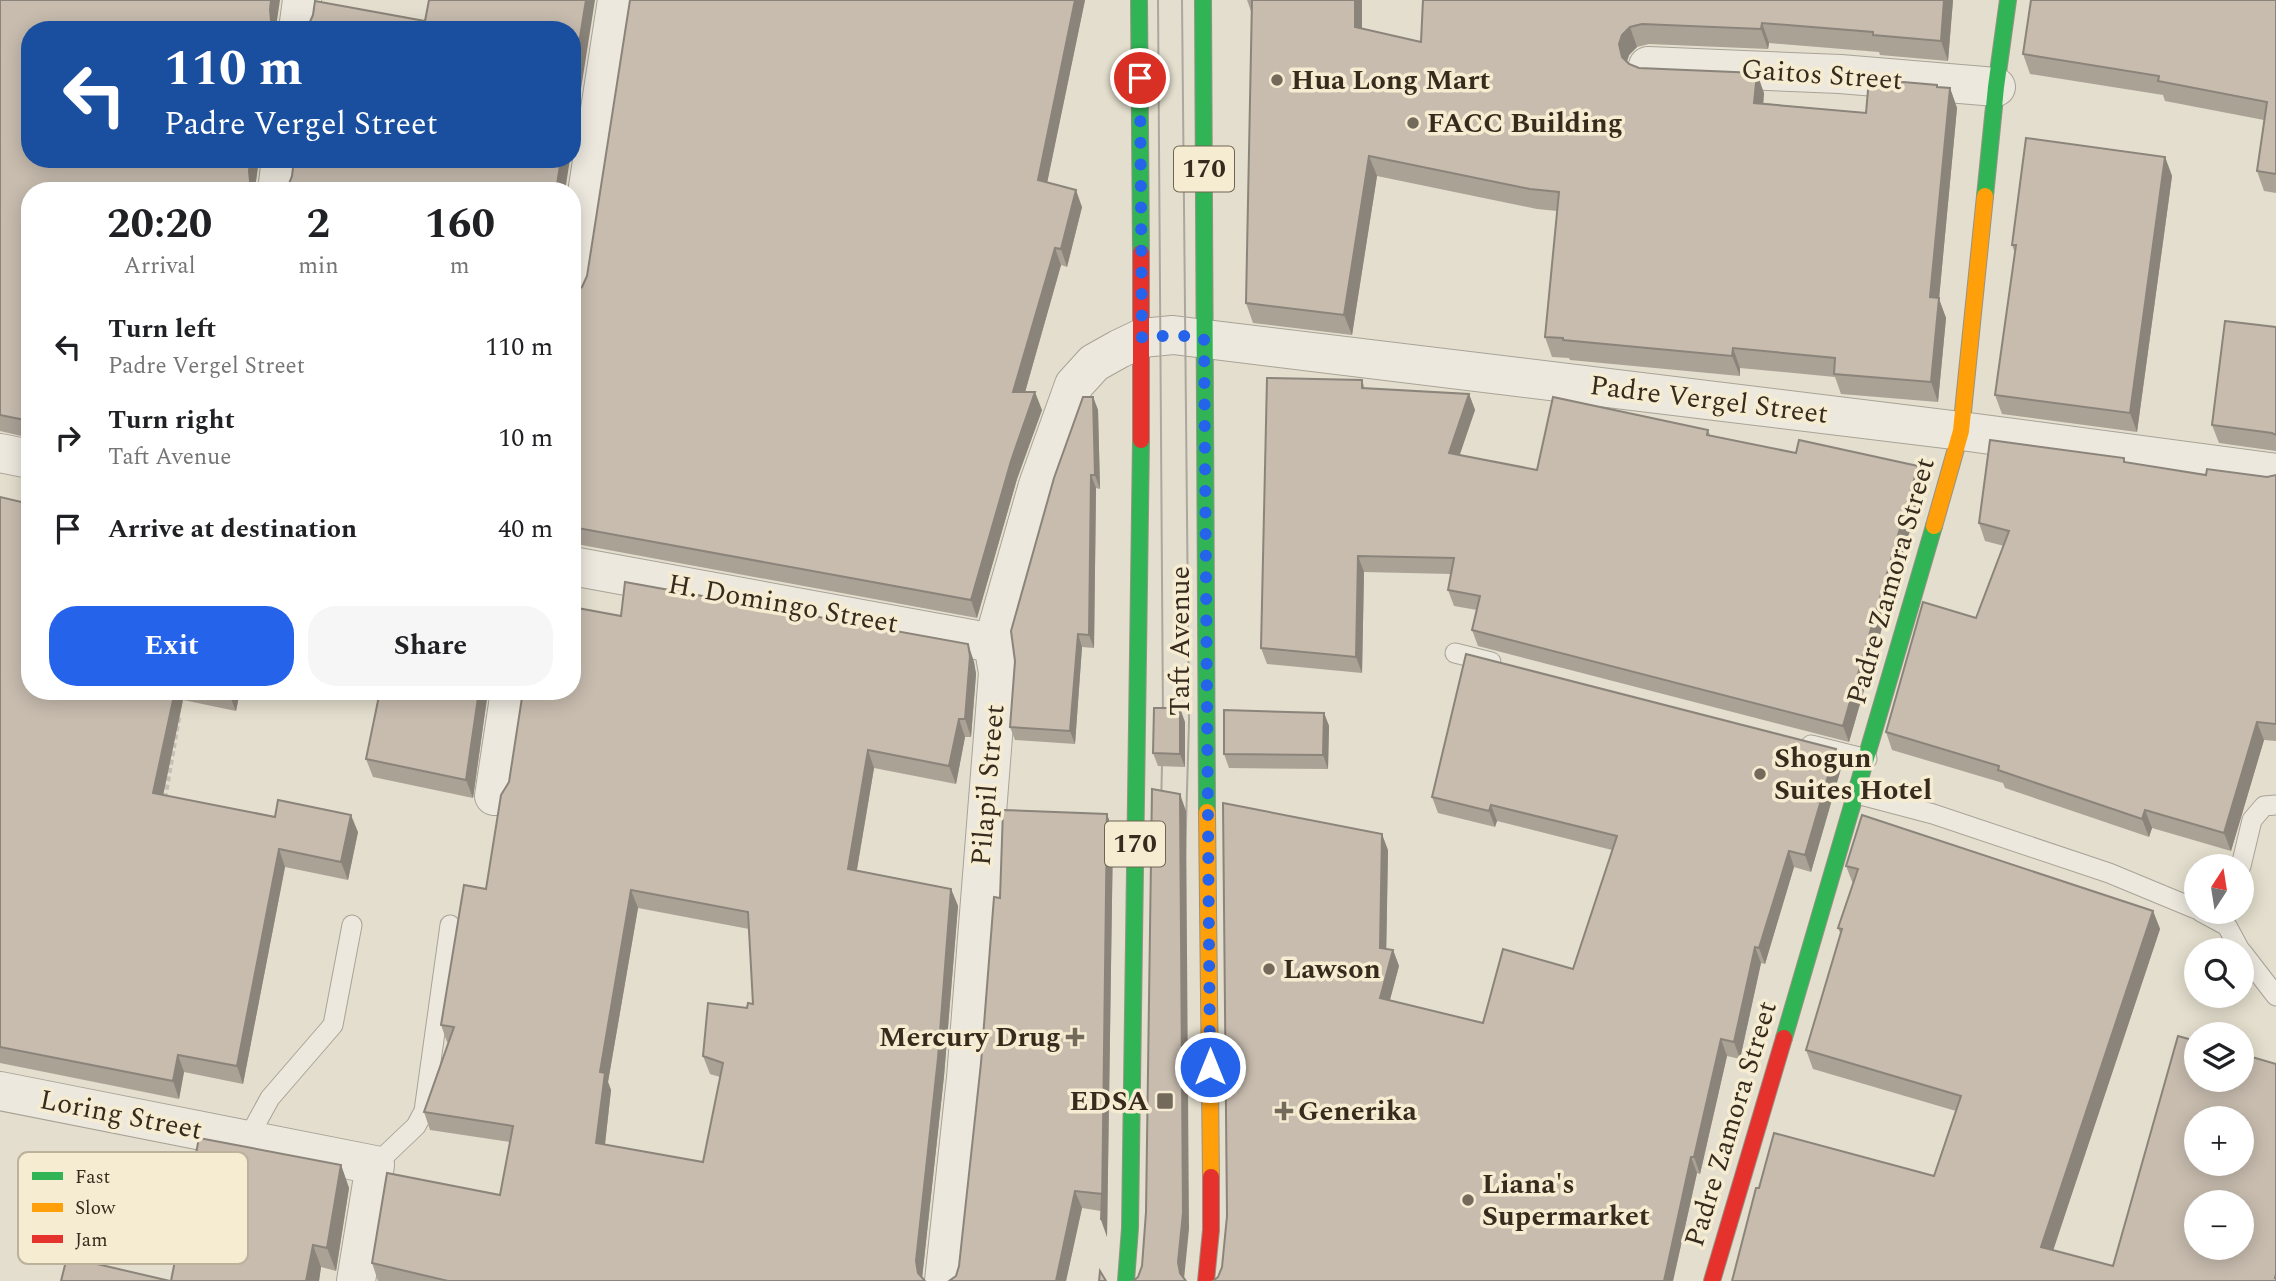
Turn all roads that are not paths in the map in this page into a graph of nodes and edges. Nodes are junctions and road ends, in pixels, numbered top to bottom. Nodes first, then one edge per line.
1 (303, 0) edge
2 (617, 0) edge
3 (1139, 0) edge
4 (1203, 0) edge
5 (2008, 0) edge
6 (300, 21) edge
7 (1648, 66) edge
8 (1996, 87) junction
9 (581, 232) edge
10 (1142, 338) junction
11 (1204, 338) junction
12 (1961, 431) junction
13 (0, 453) edge
14 (21, 457) edge
15 (2276, 473) edge
16 (581, 568) edge
17 (993, 643) junction
18 (1455, 653) dead end
19 (1508, 667) edge
20 (509, 700) edge
21 (1787, 739) edge
22 (1867, 759) junction
23 (1857, 793) junction
24 (494, 796) dead end
25 (2276, 805) edge
26 (2244, 854) edge
27 (2184, 905) edge
28 (352, 925) dead end
29 (450, 925) dead end
30 (2254, 968) edge
31 (2276, 996) edge
32 (0, 1091) edge
33 (247, 1140) junction
34 (375, 1166) junction
35 (356, 1281) edge
36 (944, 1281) edge
37 (1126, 1281) edge
38 (1206, 1281) edge
39 (1712, 1281) edge

1 - 6 street
2 - 9 street
3 - 10 main road, Taft Avenue / 170
4 - 11 main road, Taft Avenue / 170
5 - 8 main road, Padre Zamora Street
7 - 8 street, Gaitos Street
8 - 12 main road, Padre Zamora Street
10 - 11 street, Padre Vergel Street
10 - 17 street, Pilapil Street
10 - 37 main road, Taft Avenue / 170
11 - 12 street, Padre Vergel Street
11 - 38 main road, Taft Avenue / 170
12 - 15 street, Padre Vergel Street
12 - 22 main road, Padre Zamora Street
13 - 14 street
16 - 17 street, H. Domingo Street
17 - 36 street, Pilapil Street
18 - 19 lane
20 - 24 street
21 - 22 lane
22 - 23 main road, Padre Zamora Street
23 - 27 lane
23 - 39 main road, Padre Zamora Street
25 - 26 lane
28 - 33 lane
29 - 34 lane
30 - 31 lane
32 - 33 street, Loring Street
33 - 34 street, Loring Street
34 - 35 street

